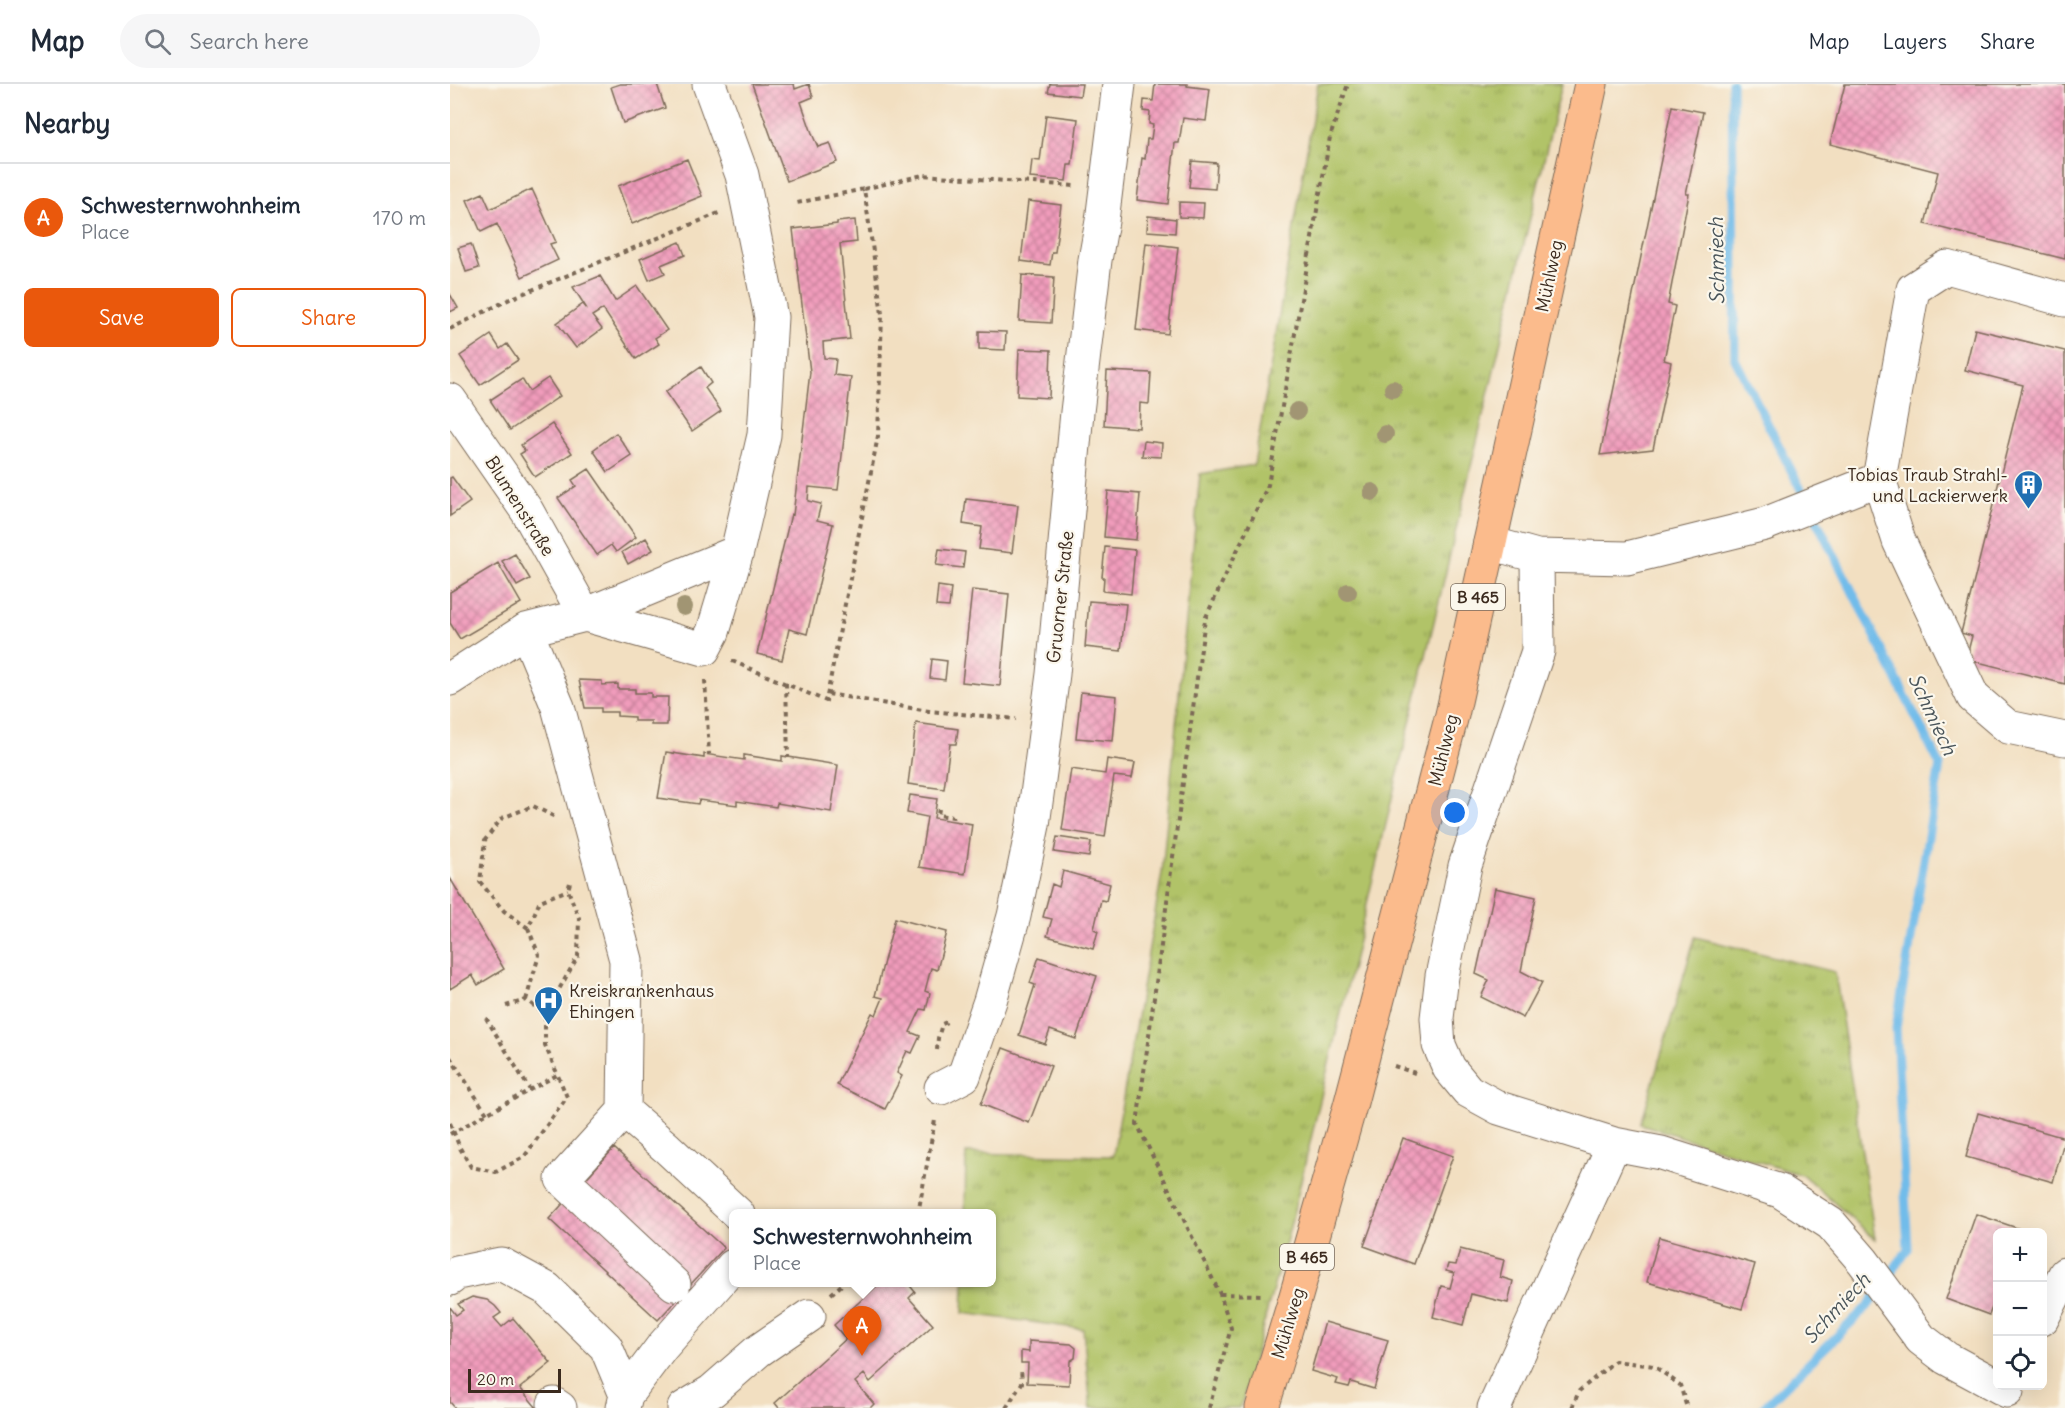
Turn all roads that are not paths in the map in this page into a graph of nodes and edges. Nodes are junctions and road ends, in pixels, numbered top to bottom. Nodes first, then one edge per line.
1 (709, 84) edge
2 (1119, 84) edge
3 (1591, 84) edge
4 (2065, 300) edge
5 (450, 400) edge
6 (1879, 479) junction
7 (1490, 543) junction
8 (737, 552) junction
9 (1537, 556) junction
10 (585, 615) junction
11 (526, 630) junction
12 (450, 679) edge
13 (2065, 739) edge
14 (941, 1088) road end
15 (624, 1111) junction
16 (1614, 1144) junction
17 (733, 1209) edge
18 (729, 1271) edge
19 (2065, 1274) edge
20 (450, 1279) edge
21 (674, 1284) dead end
22 (2047, 1311) edge
23 (808, 1316) dead end
24 (2005, 1395) edge
25 (624, 1401) edge
26 (684, 1408) edge
27 (1262, 1408) edge
28 (1494, 1408) edge

1 - 8 street
2 - 14 street, Gruorner Straße
3 - 7 main road, Mühlweg / B 465
4 - 6 street
5 - 10 street, Blumenstraße
6 - 9 street
6 - 13 street
7 - 9 street
7 - 27 main road, Mühlweg / B 465
8 - 10 street
8 - 10 street
9 - 16 street
10 - 11 street
11 - 12 street
11 - 15 street
15 - 17 street
15 - 21 street
16 - 24 street
16 - 28 street
18 - 25 street
19 - 22 street
20 - 25 street
23 - 26 street

